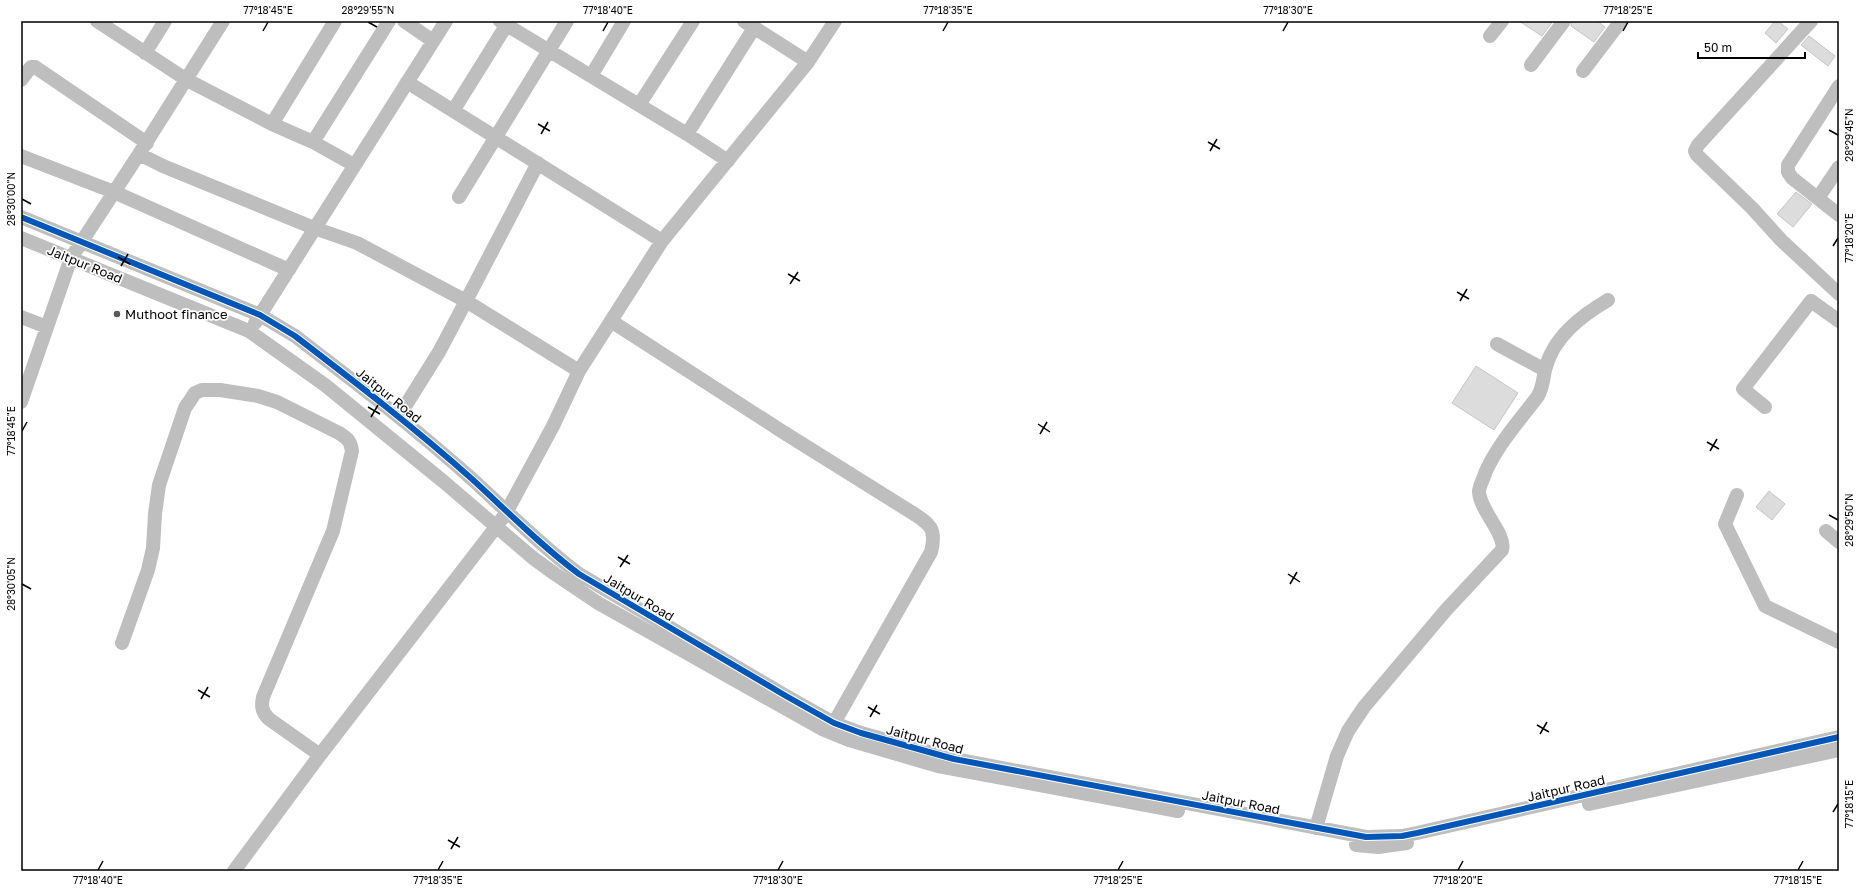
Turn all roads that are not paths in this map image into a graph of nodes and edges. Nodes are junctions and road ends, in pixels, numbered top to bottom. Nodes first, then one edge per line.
1 (97, 21) edge
2 (165, 21) edge
3 (223, 21) edge
4 (335, 21) edge
5 (389, 21) edge
6 (404, 21) edge
7 (446, 21) edge
8 (567, 21) edge
9 (624, 21) edge
10 (693, 21) edge
11 (835, 21) edge
12 (1502, 21) edge
13 (1564, 21) edge
14 (1621, 21) edge
15 (1811, 21) edge
16 (505, 22) edge
17 (749, 24) edge
18 (1490, 36) dead end
19 (433, 41) junction
20 (549, 50) junction
21 (145, 53) junction
22 (808, 62) junction
23 (1531, 65) dead end
24 (1583, 70) dead end
25 (591, 76) junction
26 (21, 80) edge
27 (187, 80) junction
28 (408, 82) junction
29 (1839, 86) edge
30 (639, 104) junction
31 (453, 111) junction
32 (272, 124) junction
33 (687, 134) junction
34 (495, 137) junction
35 (313, 142) junction
36 (143, 149) junction
37 (21, 156) edge
38 (728, 161) junction
39 (538, 163) junction
40 (354, 165) junction
41 (1839, 167) edge
42 (114, 192) junction
43 (459, 197) dead end
44 (1818, 198) junction
45 (1839, 215) edge
46 (21, 217) edge
47 (314, 228) junction
48 (21, 238) edge
49 (662, 241) junction
50 (80, 242) junction
51 (71, 258) junction
52 (289, 270) junction
53 (1839, 294) edge
54 (1608, 300) dead end
55 (466, 301) junction
56 (260, 315) junction
57 (21, 316) edge
58 (611, 321) junction
59 (1839, 321) edge
60 (47, 327) junction
61 (249, 331) junction
62 (1497, 344) dead end
63 (1545, 370) junction
64 (579, 371) junction
65 (21, 400) edge
66 (1765, 407) dead end
67 (399, 416) junction
68 (1737, 495) dead end
69 (506, 513) junction
70 (496, 527) junction
71 (1826, 531) dead end
72 (1839, 542) edge
73 (1839, 642) edge
74 (122, 643) dead end
75 (834, 723) junction
76 (1839, 737) edge
77 (1839, 750) edge
78 (320, 754) junction
79 (1316, 828) junction
80 (234, 871) edge

1 - 21 street
2 - 21 street
3 - 27 street
4 - 32 street
5 - 35 street
6 - 19 street
7 - 19 street
8 - 20 street
9 - 25 street
10 - 30 street
11 - 22 street
12 - 18 street
13 - 23 street
14 - 24 street
15 - 53 street
16 - 20 street
16 - 31 street
17 - 22 street
17 - 33 street
19 - 28 street
20 - 25 street
20 - 34 street
21 - 27 street
22 - 38 street
25 - 30 street
26 - 36 street
27 - 32 street
27 - 36 street
28 - 31 street
28 - 40 street
29 - 44 street
30 - 33 street
31 - 34 street
32 - 35 street
33 - 38 street
34 - 39 street
34 - 43 street
35 - 40 street
36 - 42 street
36 - 47 street
37 - 42 street
38 - 49 street
39 - 49 street
39 - 55 street
40 - 47 street
41 - 44 street
42 - 50 street
42 - 52 street
44 - 45 street
46 - 50 street, Jaitpur Road
47 - 52 street
47 - 55 street
48 - 51 street, Jaitpur Road
49 - 58 street
50 - 51 street
50 - 56 street, Jaitpur Road
51 - 60 street
51 - 61 street, Jaitpur Road
52 - 56 street
54 - 63 street
55 - 64 street
55 - 67 street
56 - 61 street
56 - 67 street, Jaitpur Road
57 - 60 street
58 - 64 street
58 - 75 street
59 - 66 street
60 - 65 street
61 - 70 street, Jaitpur Road
62 - 63 street
63 - 79 street
64 - 69 street
67 - 69 street, Jaitpur Road
68 - 73 street
69 - 70 street
69 - 75 street, Jaitpur Road
70 - 77 street, Jaitpur Road
70 - 78 street
71 - 72 street
74 - 78 street
75 - 79 street, Jaitpur Road
76 - 79 street, Jaitpur Road
78 - 80 street

